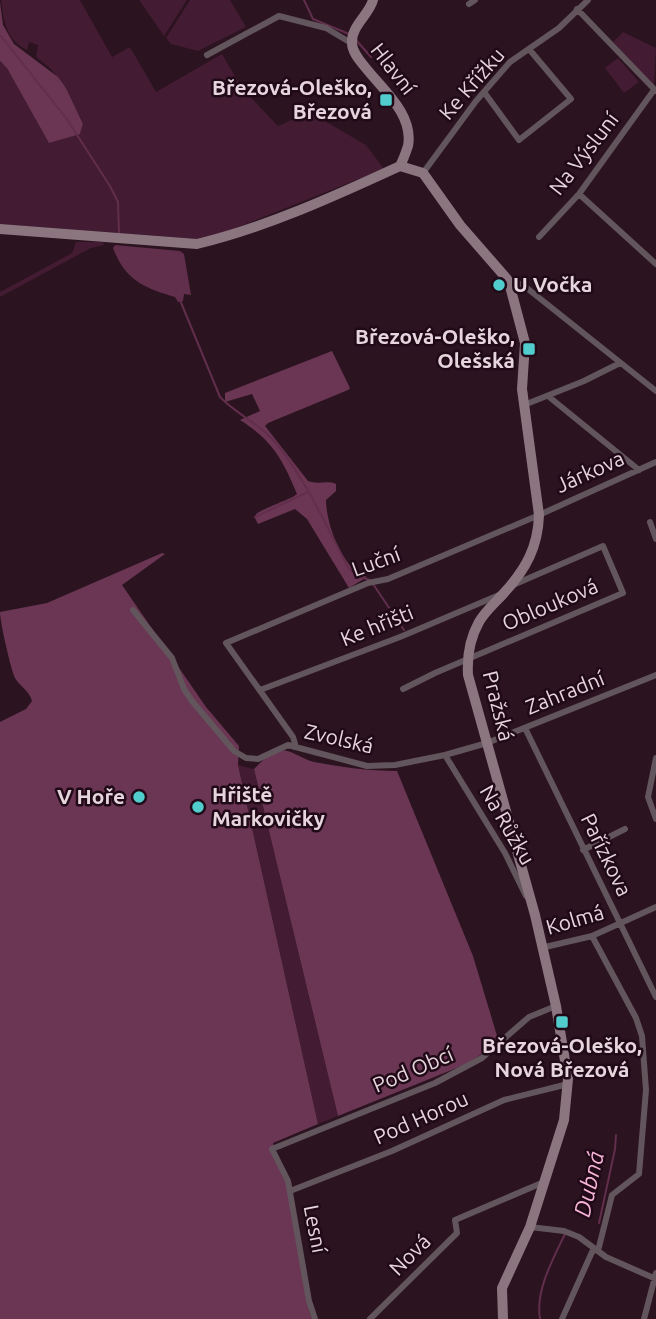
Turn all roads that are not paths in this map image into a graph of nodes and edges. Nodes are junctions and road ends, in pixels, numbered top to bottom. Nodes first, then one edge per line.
1 (373, 0) edge
2 (588, 0) edge
3 (578, 9) junction
4 (351, 43) junction
5 (529, 49) junction
6 (206, 55) dead end
7 (655, 91) edge
8 (484, 92) junction
9 (400, 166) junction
10 (423, 173) junction
11 (579, 194) junction
12 (0, 229) edge
13 (539, 237) dead end
14 (656, 264) edge
15 (506, 279) junction
16 (620, 363) junction
17 (656, 391) edge
18 (548, 396) junction
19 (524, 405) junction
20 (656, 462) edge
21 (639, 470) junction
22 (539, 515) junction
23 (650, 522) dead end
24 (656, 539) edge
25 (508, 589) junction
26 (133, 610) dead end
27 (467, 660) junction
28 (656, 676) edge
29 (403, 689) dead end
30 (260, 690) junction
31 (525, 728) junction
32 (487, 743) junction
33 (296, 747) junction
34 (445, 755) junction
35 (656, 758) edge
36 (656, 819) edge
37 (625, 829) dead end
38 (583, 850) junction
39 (656, 907) edge
40 (535, 915) junction
41 (620, 925) junction
42 (592, 936) junction
43 (541, 948) junction
44 (656, 997) edge
45 (556, 1006) junction
46 (568, 1084) junction
47 (272, 1149) joint
48 (544, 1182) junction
49 (290, 1191) junction
50 (530, 1227) junction
51 (597, 1250) junction
52 (656, 1277) edge
53 (315, 1319) edge
54 (370, 1319) edge
55 (503, 1319) edge
56 (562, 1319) edge
57 (644, 1319) edge

1 - 4 street, Hlavní
2 - 3 street, Ke Křížku
3 - 5 street, Ke Křížku
3 - 7 street
4 - 6 street
4 - 9 street, Hlavní
5 - 8 street, Ke Křížku
5 - 8 street
7 - 11 street, Na Výsluní
8 - 10 street, Ke Křížku
9 - 10 street
9 - 12 street
10 - 15 street, Pražská
11 - 13 street, Na Výsluní
11 - 14 street
15 - 16 street
15 - 19 street, Pražská
16 - 17 street
16 - 18 street
18 - 19 street
18 - 21 street
19 - 22 street, Pražská
20 - 21 street, Járkova
21 - 22 street, Járkova
22 - 25 street, Pražská
22 - 30 street, Luční
23 - 24 street
25 - 27 street, Pražská
25 - 27 street, Oblouková
25 - 30 street, Ke hřišti
26 - 33 street, Zvolská
27 - 29 street
27 - 32 street, Pražská
28 - 31 street, Zahradní
30 - 33 street
31 - 32 street, Zahradní
31 - 38 street, Pařízkova
32 - 34 street, Zvolská
32 - 40 street, Pražská
33 - 34 street, Zvolská
34 - 40 street, Na Růžku
35 - 36 street
37 - 38 street
38 - 41 street, Pařízkova
39 - 41 street, Kolmá
40 - 43 street, Pražská
41 - 42 street, Kolmá
41 - 44 street, Pařízkova
42 - 43 street, Kolmá
42 - 51 street
43 - 45 street, Pražská
45 - 46 street, Pražská
45 - 47 street, Pod Obcí
46 - 48 street, Pražská
46 - 49 street, Pod Horou
47 - 49 street, Lesní
48 - 50 street, Pražská
48 - 54 street, Nová
49 - 53 street, Lesní
50 - 51 street
50 - 55 street, Pražská
51 - 52 street
51 - 56 street
52 - 57 street

